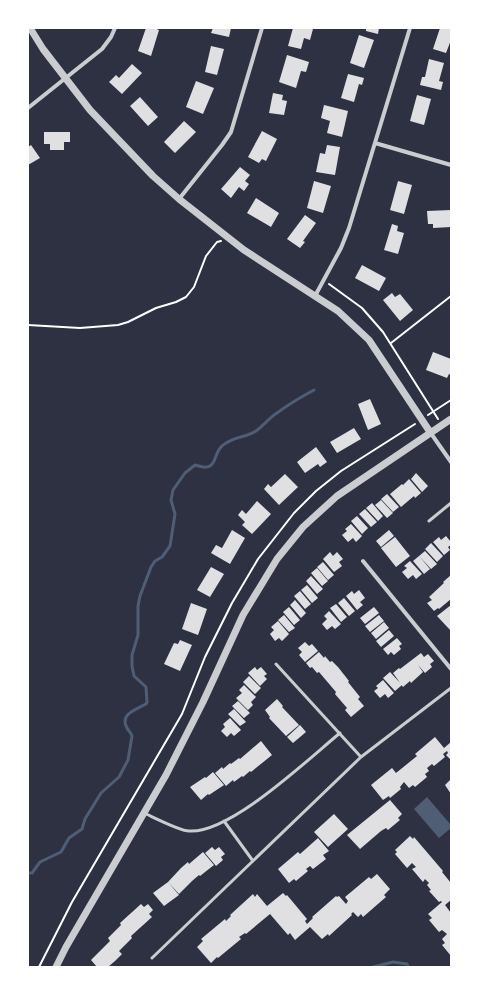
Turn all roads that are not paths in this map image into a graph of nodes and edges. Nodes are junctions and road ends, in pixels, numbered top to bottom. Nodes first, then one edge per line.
1 (30, 28) edge
2 (115, 28) edge
3 (262, 28) edge
4 (410, 28) edge
5 (66, 79) junction
6 (28, 108) edge
7 (375, 143) junction
8 (451, 165) edge
9 (179, 199) junction
10 (314, 296) junction
11 (451, 419) edge
12 (430, 432) junction
13 (451, 462) edge
14 (451, 503) edge
15 (429, 521) dead end
16 (363, 561) dead end
17 (276, 664) dead end
18 (451, 669) edge
19 (451, 688) edge
20 (340, 733) junction
21 (361, 757) junction
22 (144, 813) junction
23 (224, 821) junction
24 (253, 861) junction
25 (152, 958) dead end
26 (56, 967) edge

1 - 5 street
2 - 5 street
3 - 9 street
4 - 7 street
5 - 6 street
5 - 9 street
7 - 8 street
7 - 10 street
9 - 10 street
10 - 12 street
11 - 12 street
12 - 13 street
12 - 22 street
14 - 15 lane
16 - 18 street
17 - 20 lane
19 - 21 lane
20 - 21 lane
20 - 23 lane
21 - 24 lane
22 - 23 lane
22 - 26 street
23 - 24 lane
24 - 25 lane

